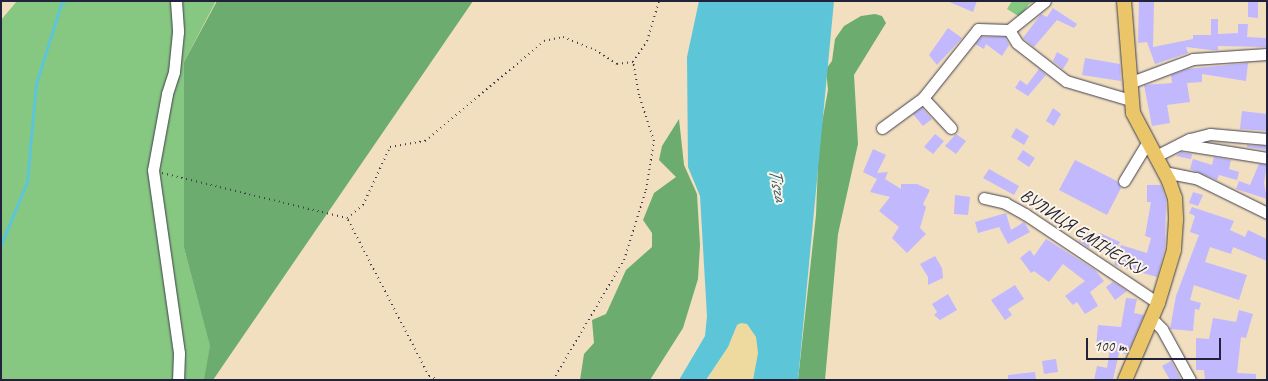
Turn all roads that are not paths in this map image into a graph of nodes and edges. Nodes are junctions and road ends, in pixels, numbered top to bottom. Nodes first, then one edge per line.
1 (176, 1) edge
2 (1044, 1) edge
3 (1124, 1) edge
4 (1009, 30) junction
5 (1267, 54) edge
6 (1129, 83) junction
7 (923, 98) junction
8 (1130, 100) junction
9 (882, 128) dead end
10 (951, 128) dead end
11 (1267, 139) edge
12 (1147, 142) junction
13 (1180, 144) junction
14 (1156, 156) junction
15 (1267, 158) edge
16 (1164, 172) junction
17 (1124, 181) dead end
18 (984, 198) dead end
19 (1267, 213) edge
20 (1158, 303) junction
21 (1152, 318) junction
22 (178, 380) edge
23 (1125, 380) edge
24 (1190, 380) edge

1 - 22 street
2 - 4 street
3 - 6 main road
4 - 7 street
4 - 8 street
5 - 6 street
6 - 8 main road
7 - 9 street
7 - 10 street
8 - 12 main road
11 - 13 street
12 - 14 main road
12 - 17 street
13 - 14 street
13 - 15 street
14 - 16 main road
16 - 19 street
16 - 20 main road
18 - 20 street, ВУЛИЦЯ ЕМІНЕСКУ
20 - 21 main road
21 - 23 main road
21 - 24 street

